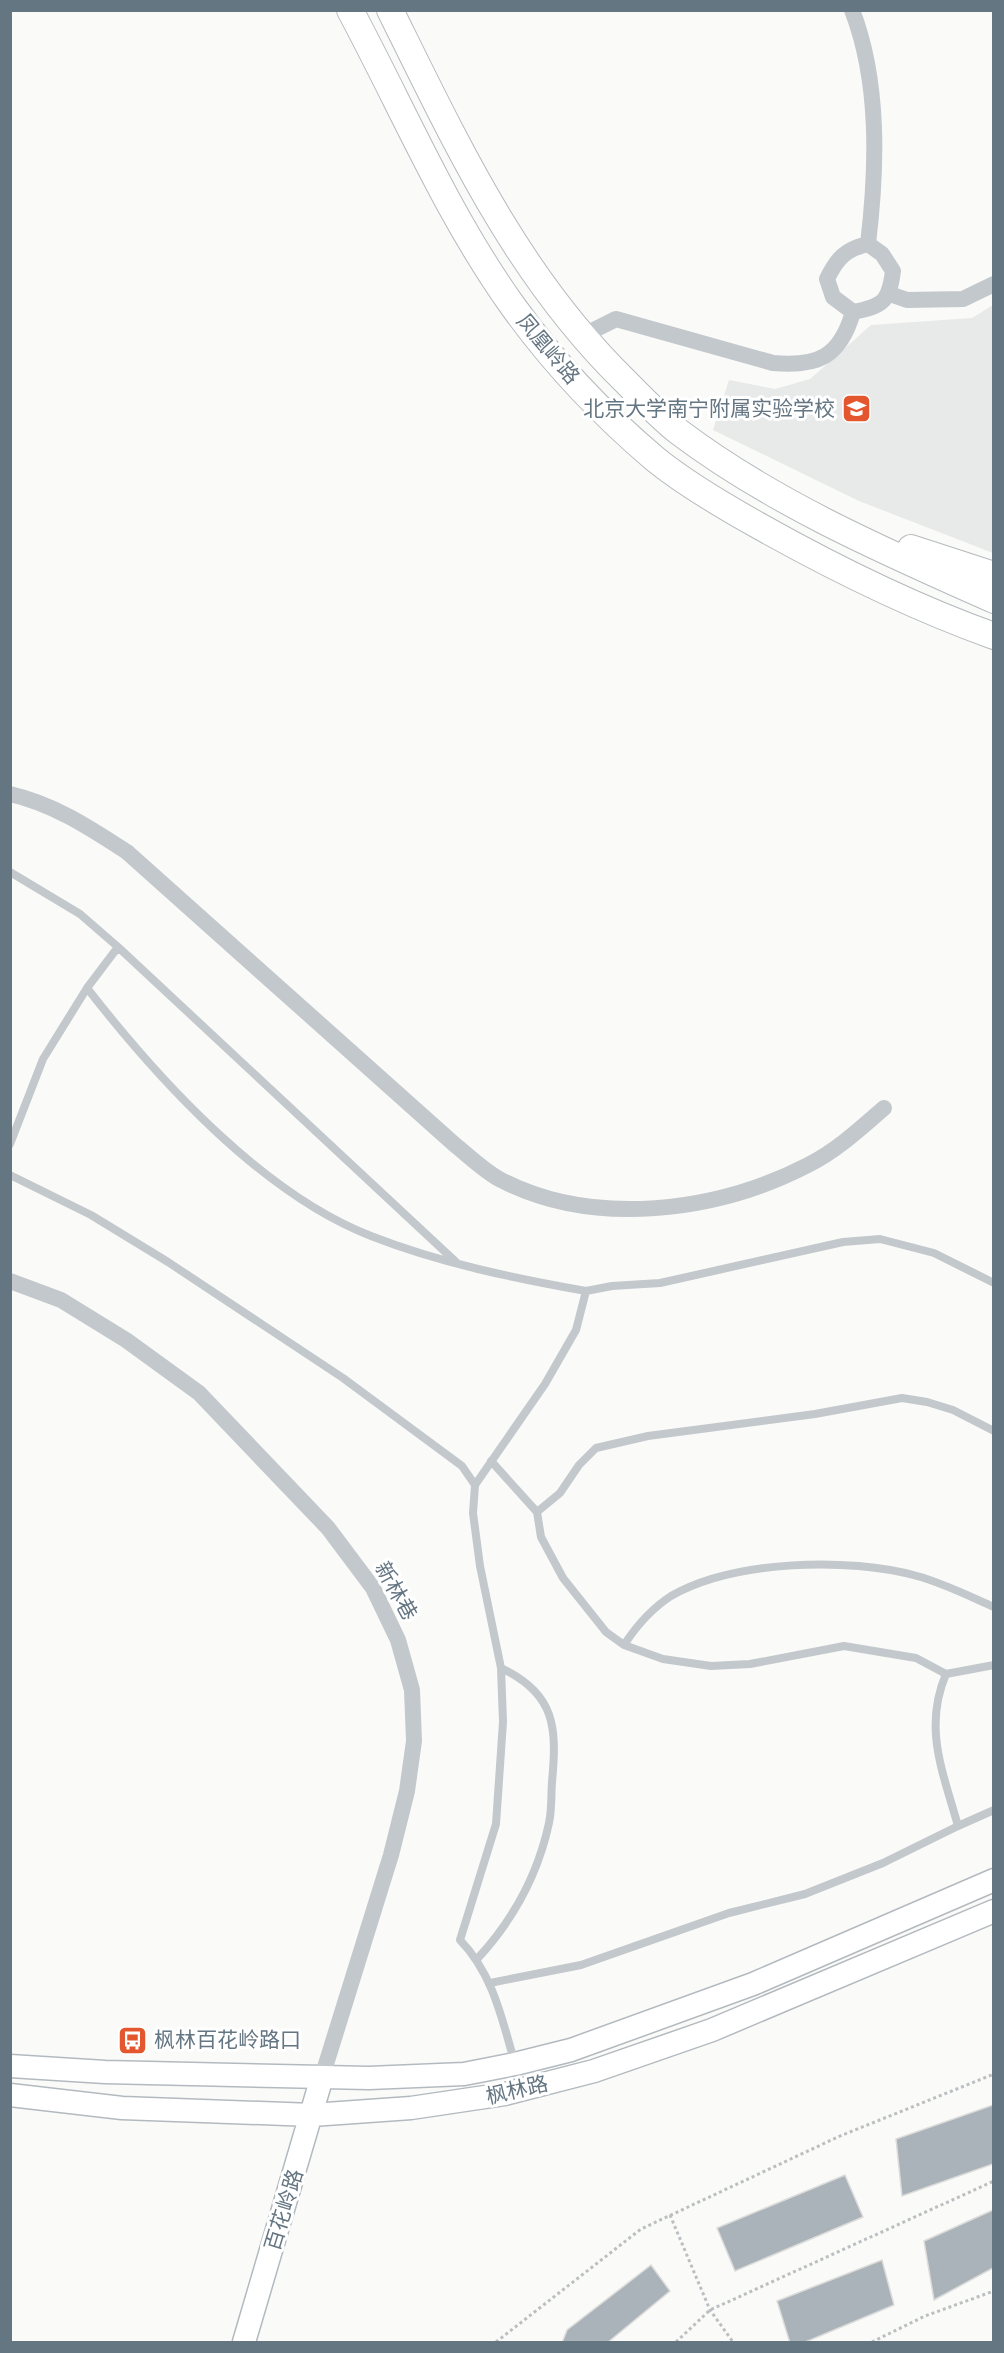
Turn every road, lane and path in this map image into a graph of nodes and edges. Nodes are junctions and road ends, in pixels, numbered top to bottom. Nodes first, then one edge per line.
1 (350, 10) edge
2 (390, 10) edge
3 (852, 10) edge
4 (868, 244) junction
5 (993, 285) edge
6 (890, 294) junction
7 (854, 312) junction
8 (582, 336) junction
9 (836, 525) junction
10 (993, 575) edge
11 (993, 600) edge
12 (930, 612) junction
13 (993, 636) edge
14 (993, 648) edge
15 (10, 794) edge
16 (10, 872) edge
17 (118, 947) junction
18 (87, 988) junction
19 (884, 1108) dead end
20 (10, 1144) edge
21 (10, 1175) edge
22 (459, 1265) junction
23 (10, 1281) edge
24 (993, 1282) edge
25 (586, 1291) junction
26 (993, 1431) edge
27 (491, 1461) junction
28 (475, 1485) junction
29 (537, 1512) junction
30 (993, 1607) edge
31 (624, 1645) junction
32 (993, 1665) edge
33 (501, 1668) junction
34 (946, 1674) junction
35 (993, 1810) edge
36 (958, 1826) junction
37 (993, 1880) edge
38 (993, 1911) edge
39 (478, 1958) junction
40 (490, 1983) junction
41 (515, 2064) junction
42 (10, 2066) edge
43 (993, 2074) edge
44 (322, 2077) junction
45 (10, 2095) edge
46 (312, 2115) junction
47 (993, 2181) edge
48 (670, 2216) junction
49 (993, 2291) edge
50 (710, 2310) junction
51 (244, 2343) edge
52 (496, 2343) edge
53 (676, 2343) edge
54 (733, 2343) edge
55 (872, 2343) edge

1 - 12 main road, 凤凰岭路
2 - 8 main road, 凤凰岭路
3 - 4 street
4 - 6 street
4 - 7 street
5 - 6 street
6 - 7 street
7 - 8 street
8 - 9 main road, 凤凰岭路
9 - 10 main road
9 - 11 main road, 凤凰岭路
12 - 13 main road, 凤凰岭路
12 - 14 main road
15 - 19 street
16 - 17 lane
17 - 18 lane
17 - 22 lane
18 - 20 lane
18 - 22 lane
21 - 28 lane
22 - 25 lane
23 - 44 street, 新林巷
24 - 25 lane
25 - 27 lane
26 - 29 lane
27 - 28 lane
27 - 29 lane
28 - 33 lane
29 - 31 lane
30 - 31 lane
31 - 34 lane
32 - 34 lane
33 - 39 lane
33 - 39 lane
34 - 36 lane
35 - 36 lane
36 - 40 lane
37 - 41 main road, 枫林路
38 - 46 main road, 枫林路
39 - 40 lane
40 - 41 lane
41 - 44 main road, 枫林路
42 - 44 main road, 枫林路
43 - 48 path
44 - 46 main road, 百花岭路
45 - 46 main road, 枫林路
46 - 51 main road, 百花岭路
47 - 50 path
48 - 50 path
48 - 52 path
49 - 55 path
50 - 53 path
50 - 54 path

